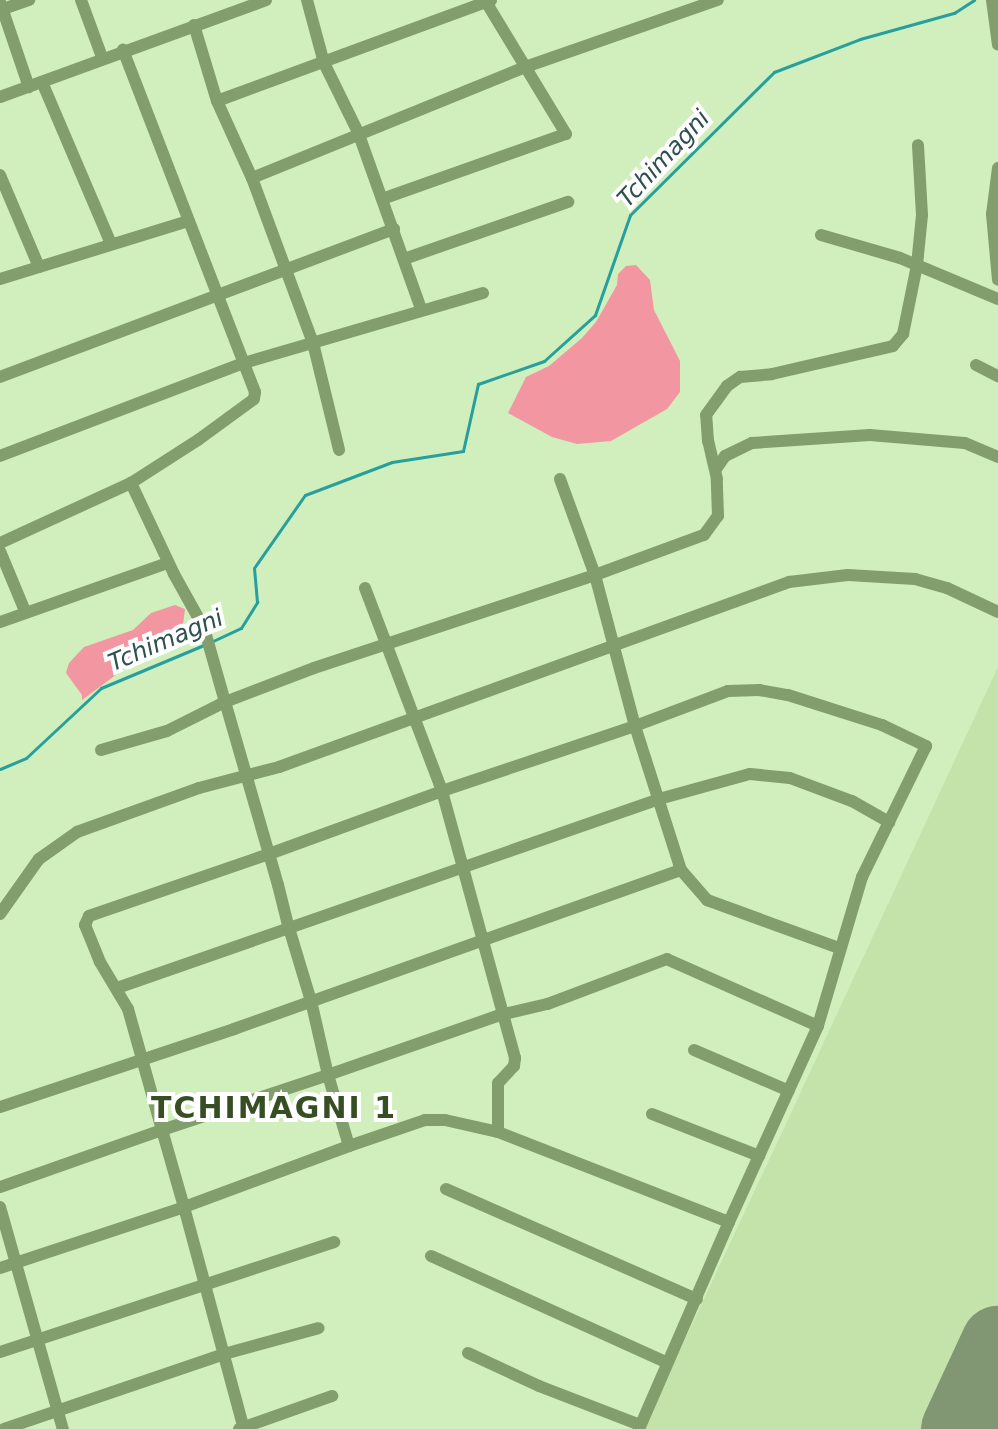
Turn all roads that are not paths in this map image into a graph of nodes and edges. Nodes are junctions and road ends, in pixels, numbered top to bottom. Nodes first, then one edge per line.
1 (29, 0) edge
2 (81, 0) edge
3 (266, 0) edge
4 (307, 0) edge
5 (718, 0) edge
6 (992, 0) edge
7 (487, 1) edge
8 (1, 7) edge
9 (194, 25) junction
10 (998, 45) edge
11 (123, 50) junction
12 (102, 57) junction
13 (324, 63) junction
14 (528, 66) junction
15 (35, 84) junction
16 (0, 97) edge
17 (217, 101) junction
18 (358, 132) junction
19 (918, 145) dead end
20 (998, 168) edge
21 (0, 175) edge
22 (252, 178) junction
23 (382, 199) junction
24 (568, 202) dead end
25 (188, 221) junction
26 (394, 229) junction
27 (821, 235) dead end
28 (111, 244) junction
29 (404, 259) junction
30 (917, 265) junction
31 (39, 267) junction
32 (284, 271) junction
33 (0, 279) edge
34 (998, 280) edge
35 (483, 293) dead end
36 (216, 295) junction
37 (998, 299) edge
38 (421, 309) junction
39 (313, 343) junction
40 (244, 363) junction
41 (976, 365) dead end
42 (998, 376) edge
43 (0, 377) edge
44 (339, 450) dead end
45 (0, 456) edge
46 (998, 457) edge
47 (716, 469) junction
48 (560, 479) dead end
49 (131, 483) junction
50 (0, 543) edge
51 (0, 551) edge
52 (168, 563) junction
53 (595, 575) junction
54 (365, 588) dead end
55 (25, 611) junction
56 (998, 612) edge
57 (0, 622) edge
58 (388, 643) junction
59 (614, 648) junction
60 (225, 702) junction
61 (415, 715) junction
62 (635, 726) junction
63 (101, 750) dead end
64 (246, 773) junction
65 (442, 791) junction
66 (659, 799) junction
67 (889, 822) junction
68 (269, 854) junction
69 (462, 867) junction
70 (681, 870) junction
71 (0, 914) edge
72 (288, 925) junction
73 (481, 940) junction
74 (839, 948) junction
75 (117, 988) junction
76 (311, 1001) junction
77 (500, 1015) junction
78 (818, 1026) junction
79 (694, 1050) dead end
80 (141, 1057) junction
81 (328, 1075) junction
82 (789, 1091) junction
83 (0, 1107) edge
84 (652, 1114) dead end
85 (162, 1130) junction
86 (498, 1132) junction
87 (349, 1146) junction
88 (759, 1156) junction
89 (0, 1187) edge
90 (446, 1189) dead end
91 (0, 1207) edge
92 (184, 1207) junction
93 (729, 1222) junction
94 (334, 1242) dead end
95 (431, 1256) dead end
96 (14, 1263) junction
97 (0, 1268) edge
98 (204, 1282) junction
99 (697, 1299) junction
100 (319, 1328) dead end
101 (38, 1338) junction
102 (0, 1352) edge
103 (468, 1353) dead end
104 (224, 1354) junction
105 (666, 1362) junction
106 (332, 1396) dead end
107 (57, 1411) junction
108 (640, 1427) edge
109 (4, 1429) edge
110 (63, 1429) edge
111 (242, 1429) edge

1 - 8 street
2 - 12 street
3 - 9 street
4 - 13 street
5 - 14 street
6 - 10 street
7 - 13 street
7 - 14 street
8 - 15 street
9 - 11 street
9 - 17 street
11 - 12 street
11 - 25 street
12 - 15 street
13 - 17 street
13 - 18 street
14 - 18 street
14 - 23 street
15 - 16 street
15 - 28 street
17 - 22 street
18 - 22 street
18 - 23 street
19 - 30 street
20 - 34 street
21 - 31 street
22 - 32 street
23 - 26 street
24 - 29 street
25 - 28 street
25 - 36 street
26 - 29 street
26 - 32 street
27 - 30 street
28 - 31 street
29 - 38 street
30 - 37 street
30 - 47 street
31 - 33 street
32 - 36 street
32 - 39 street
35 - 38 street
36 - 40 street
36 - 43 street
38 - 39 street
39 - 40 street
39 - 44 street
40 - 45 street
40 - 49 street
41 - 42 street
46 - 47 street
47 - 53 street
48 - 53 street
49 - 50 street
49 - 52 street
51 - 55 street
52 - 55 street
52 - 60 street
53 - 58 street
53 - 59 street
54 - 58 street
55 - 57 street
56 - 59 street
58 - 60 street
58 - 61 street
59 - 61 street
59 - 62 street
60 - 63 street
60 - 64 street
61 - 64 street
61 - 65 street
62 - 65 street
62 - 66 street
62 - 67 street
64 - 68 street
64 - 71 street
65 - 68 street
65 - 69 street
66 - 67 street
66 - 69 street
66 - 70 street
67 - 74 street
68 - 72 street
68 - 75 street
69 - 72 street
69 - 73 street
70 - 73 street
70 - 74 street
72 - 75 street
72 - 76 street
73 - 76 street
73 - 77 street
74 - 78 street
75 - 80 street
76 - 80 street
76 - 81 street
77 - 78 street
77 - 81 street
77 - 86 street
78 - 82 street
79 - 82 street
80 - 83 street
80 - 85 street
81 - 85 street
81 - 87 street
82 - 88 street
84 - 88 street
85 - 89 street
85 - 92 street
86 - 87 street
86 - 93 street
87 - 92 street
88 - 93 street
90 - 99 street
91 - 96 street
92 - 96 street
92 - 98 street
93 - 99 street
94 - 98 street
95 - 105 street
96 - 97 street
96 - 101 street
98 - 101 street
98 - 104 street
99 - 105 street
100 - 104 street
101 - 102 street
101 - 107 street
103 - 108 street
104 - 107 street
104 - 111 street
105 - 108 street
106 - 111 street
107 - 109 street
107 - 110 street

